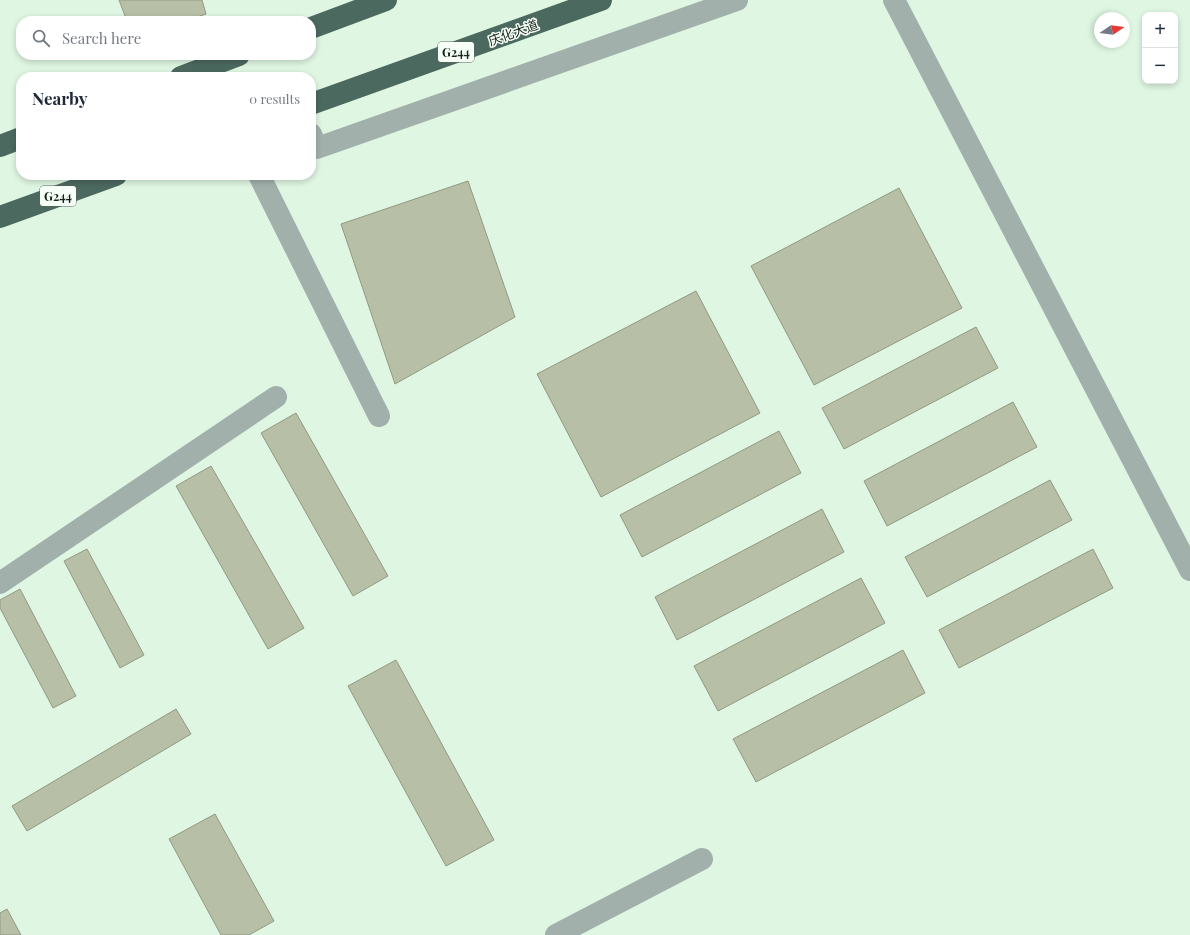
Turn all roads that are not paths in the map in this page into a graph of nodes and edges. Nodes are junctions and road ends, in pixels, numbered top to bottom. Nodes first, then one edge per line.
1 (386, 0) edge
2 (601, 0) edge
3 (738, 0) edge
4 (894, 0) edge
5 (362, 4) edge
6 (316, 26) edge
7 (226, 60) edge
8 (194, 72) edge
9 (316, 102) edge
10 (16, 140) edge
11 (0, 146) edge
12 (316, 146) edge
13 (102, 180) edge
14 (261, 180) edge
15 (0, 217) edge
16 (276, 398) dead end
17 (379, 416) dead end
18 (1190, 570) edge
19 (0, 584) edge
20 (702, 859) dead end
21 (556, 935) edge

1 - 5 highway
2 - 9 highway, 庆化大道 / G244
3 - 12 street
4 - 18 street
5 - 6 highway
7 - 8 highway
10 - 11 highway
13 - 15 highway, G244
14 - 17 street
16 - 19 street
20 - 21 street

